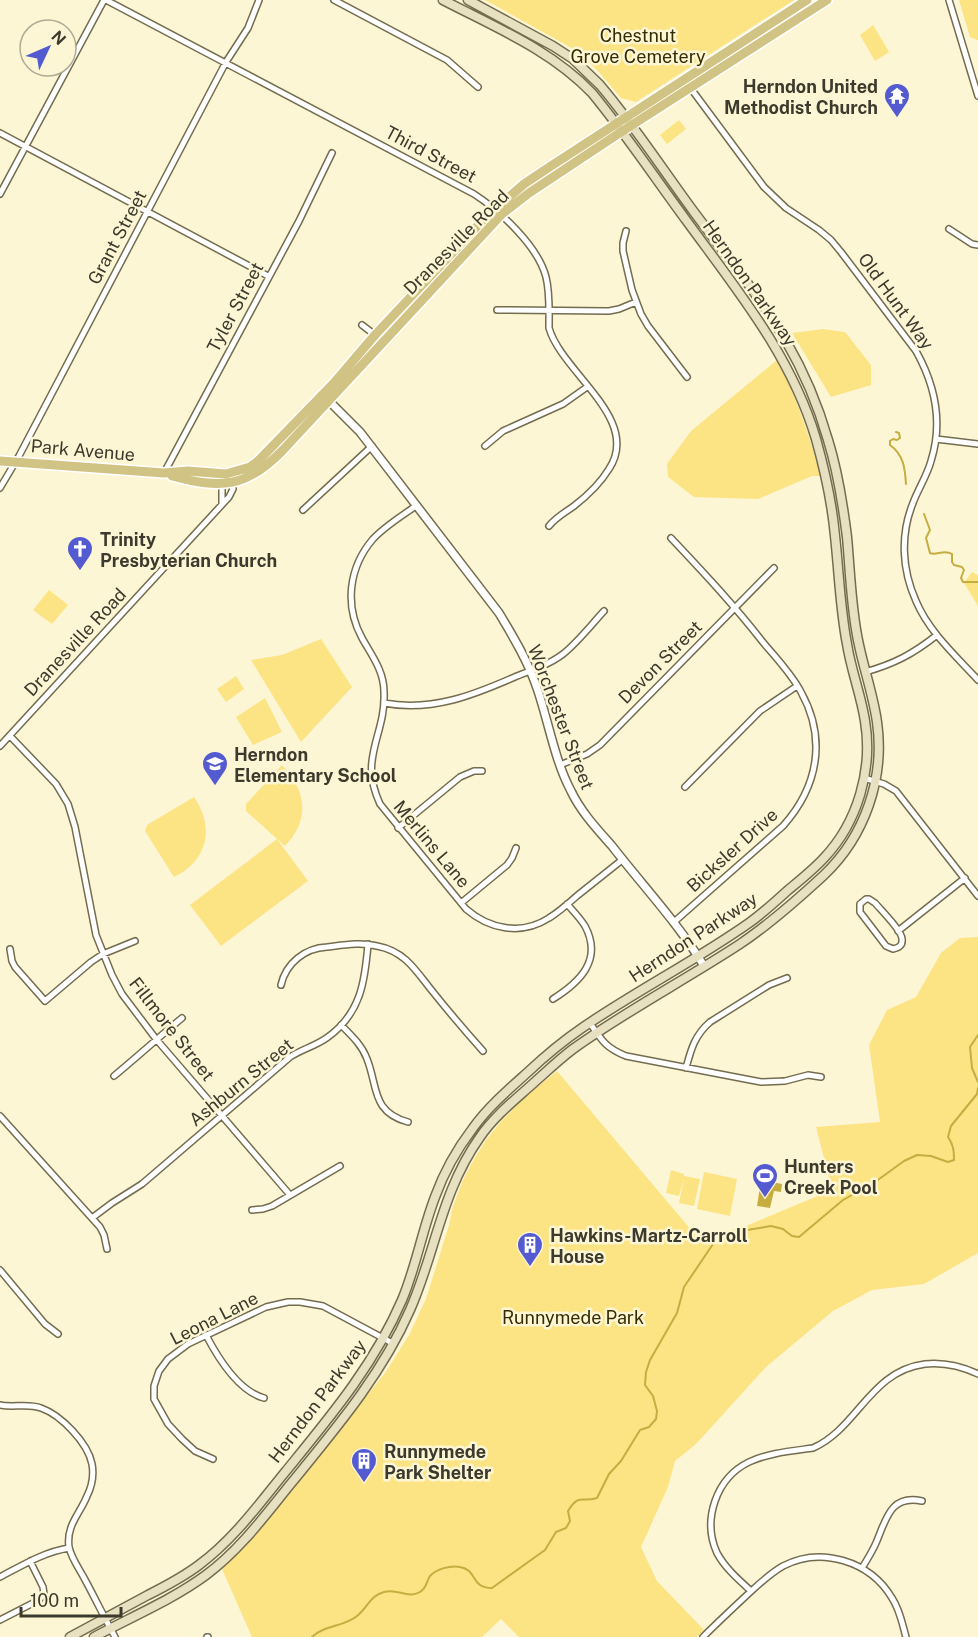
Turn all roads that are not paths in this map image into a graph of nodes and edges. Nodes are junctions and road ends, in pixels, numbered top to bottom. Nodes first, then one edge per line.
1 (105, 0) edge
2 (259, 0) edge
3 (334, 0) edge
4 (443, 0) edge
5 (468, 0) edge
6 (807, 0) edge
7 (827, 0) edge
8 (949, 0) edge
9 (226, 62) junction
10 (688, 84) junction
11 (478, 87) dead end
12 (978, 96) edge
13 (628, 122) junction
14 (618, 128) junction
15 (0, 134) edge
16 (26, 147) junction
17 (332, 153) dead end
18 (0, 194) edge
19 (147, 211) junction
20 (499, 211) junction
21 (949, 229) dead end
22 (626, 231) dead end
23 (978, 246) edge
24 (268, 276) junction
25 (636, 302) junction
26 (497, 310) dead end
27 (549, 310) junction
28 (362, 325) dead end
29 (375, 335) junction
30 (687, 377) dead end
31 (587, 387) junction
32 (325, 397) junction
33 (936, 439) junction
34 (978, 444) edge
35 (372, 446) junction
36 (486, 446) dead end
37 (0, 460) edge
38 (15, 461) junction
39 (164, 474) junction
40 (226, 480) junction
41 (0, 488) edge
42 (221, 505) junction
43 (417, 505) junction
44 (303, 510) dead end
45 (549, 525) dead end
46 (671, 538) dead end
47 (774, 568) dead end
48 (735, 607) junction
49 (604, 610) dead end
50 (937, 635) junction
51 (530, 671) junction
52 (864, 672) junction
53 (978, 680) edge
54 (797, 686) junction
55 (384, 703) junction
56 (10, 736) junction
57 (1, 744) edge
58 (560, 765) junction
59 (482, 771) dead end
60 (864, 778) junction
61 (876, 781) junction
62 (685, 787) dead end
63 (398, 828) junction
64 (516, 848) dead end
65 (622, 860) junction
66 (964, 878) junction
67 (978, 896) edge
68 (461, 903) junction
69 (567, 904) junction
70 (674, 922) junction
71 (898, 931) junction
72 (135, 941) dead end
73 (368, 944) junction
74 (10, 949) dead end
75 (103, 954) junction
76 (698, 956) junction
77 (704, 966) junction
78 (787, 978) dead end
79 (280, 985) dead end
80 (553, 999) dead end
81 (182, 1018) dead end
82 (591, 1023) junction
83 (341, 1025) junction
84 (597, 1033) junction
85 (156, 1039) junction
86 (483, 1051) dead end
87 (686, 1068) junction
88 (114, 1076) dead end
89 (821, 1077) dead end
90 (222, 1115) junction
91 (0, 1116) edge
92 (408, 1122) dead end
93 (340, 1166) dead end
94 (290, 1195) junction
95 (252, 1210) dead end
96 (92, 1218) junction
97 (107, 1249) dead end
98 (0, 1270) edge
99 (58, 1334) dead end
100 (206, 1335) junction
101 (384, 1338) junction
102 (394, 1344) junction
103 (978, 1374) edge
104 (264, 1398) dead end
105 (0, 1405) edge
106 (213, 1459) dead end
107 (922, 1501) dead end
108 (69, 1548) junction
109 (30, 1561) junction
110 (862, 1568) junction
111 (0, 1577) edge
112 (751, 1591) junction
113 (105, 1618) junction
114 (0, 1620) edge
115 (112, 1633) edge
116 (69, 1637) edge
117 (94, 1637) edge
118 (703, 1637) edge
119 (906, 1637) edge

1 - 9 street, Third Street
1 - 16 street
2 - 9 street, Grant Street
3 - 11 street
4 - 14 main road, Herndon Parkway
5 - 13 main road, Herndon Parkway
6 - 10 main road, Dranesville Road
7 - 10 main road, Dranesville Road
8 - 12 street
9 - 19 street, Grant Street
9 - 20 street, Third Street
10 - 13 main road, Dranesville Road
10 - 33 street, Old Hunt Way
13 - 14 main road, Dranesville Road
13 - 52 main road, Herndon Parkway
14 - 20 main road, Dranesville Road
14 - 60 main road, Herndon Parkway
15 - 16 street
16 - 18 street
16 - 19 street
17 - 24 street, Tyler Street
19 - 24 street
19 - 38 street, Grant Street
20 - 27 street, Third Street
20 - 29 main road, Dranesville Road
20 - 32 main road, Dranesville Road
21 - 23 street
22 - 25 street
24 - 39 street, Tyler Street
25 - 27 street
25 - 30 street
26 - 27 street
27 - 31 street, Third Street
28 - 29 street
29 - 32 main road, Dranesville Road
31 - 36 street
31 - 45 street, Third Street
32 - 35 street, Worchester Street
32 - 40 main road, Dranesville Road
33 - 34 street
33 - 50 street, Old Hunt Way
35 - 43 street, Worchester Street
35 - 44 street
37 - 38 main road, Park Avenue
38 - 39 main road, Park Avenue
38 - 41 street, Grant Street
39 - 40 main road, Park Avenue
40 - 42 street
40 - 42 street, Dranesville Road
42 - 56 street, Dranesville Road
43 - 51 street, Worchester Street
43 - 55 street, Merlins Lane
46 - 48 street, Bicksler Drive
47 - 48 street, Devon Street
48 - 54 street, Bicksler Drive
48 - 58 street, Devon Street
49 - 51 street
50 - 52 street
50 - 53 street, Old Hunt Way
51 - 55 street
51 - 58 street, Worchester Street
52 - 61 main road, Herndon Parkway
54 - 62 street
54 - 70 street, Bicksler Drive
55 - 63 street, Merlins Lane
56 - 57 street, Dranesville Road
56 - 75 street, Fillmore Street
58 - 65 street, Worchester Street
59 - 63 street
60 - 61 street
60 - 76 main road, Herndon Parkway
61 - 66 street
61 - 77 main road, Herndon Parkway
63 - 68 street, Merlins Lane
64 - 68 street
65 - 69 street, Merlins Lane
65 - 70 street, Worchester Street
66 - 67 street
66 - 71 street
68 - 69 street, Merlins Lane
69 - 80 street
70 - 76 street, Worchester Street
71 - 71 street
72 - 75 street
73 - 79 street
73 - 83 street, Ashburn Street
73 - 86 street
74 - 75 street
75 - 85 street, Fillmore Street
76 - 77 street, Worchester Street
76 - 82 main road, Herndon Parkway
77 - 84 main road, Herndon Parkway
78 - 87 street
81 - 85 street
82 - 84 street
82 - 101 main road, Herndon Parkway
83 - 90 street, Ashburn Street
83 - 92 street
84 - 87 street
84 - 102 main road, Herndon Parkway
85 - 88 street
85 - 90 street, Fillmore Street
87 - 89 street
90 - 94 street, Fillmore Street
90 - 96 street, Ashburn Street
91 - 96 street
93 - 94 street
94 - 95 street
96 - 97 street
98 - 99 street
100 - 101 street, Leona Lane
100 - 104 street
100 - 106 street, Leona Lane
101 - 102 street, Leona Lane
101 - 113 main road, Herndon Parkway
102 - 115 main road, Herndon Parkway
103 - 112 street
105 - 108 street
107 - 110 street
108 - 109 street
108 - 113 street
109 - 111 street
109 - 114 street
110 - 112 street
110 - 119 street
112 - 118 street
113 - 115 street
113 - 116 main road, Herndon Parkway
115 - 117 main road, Herndon Parkway

